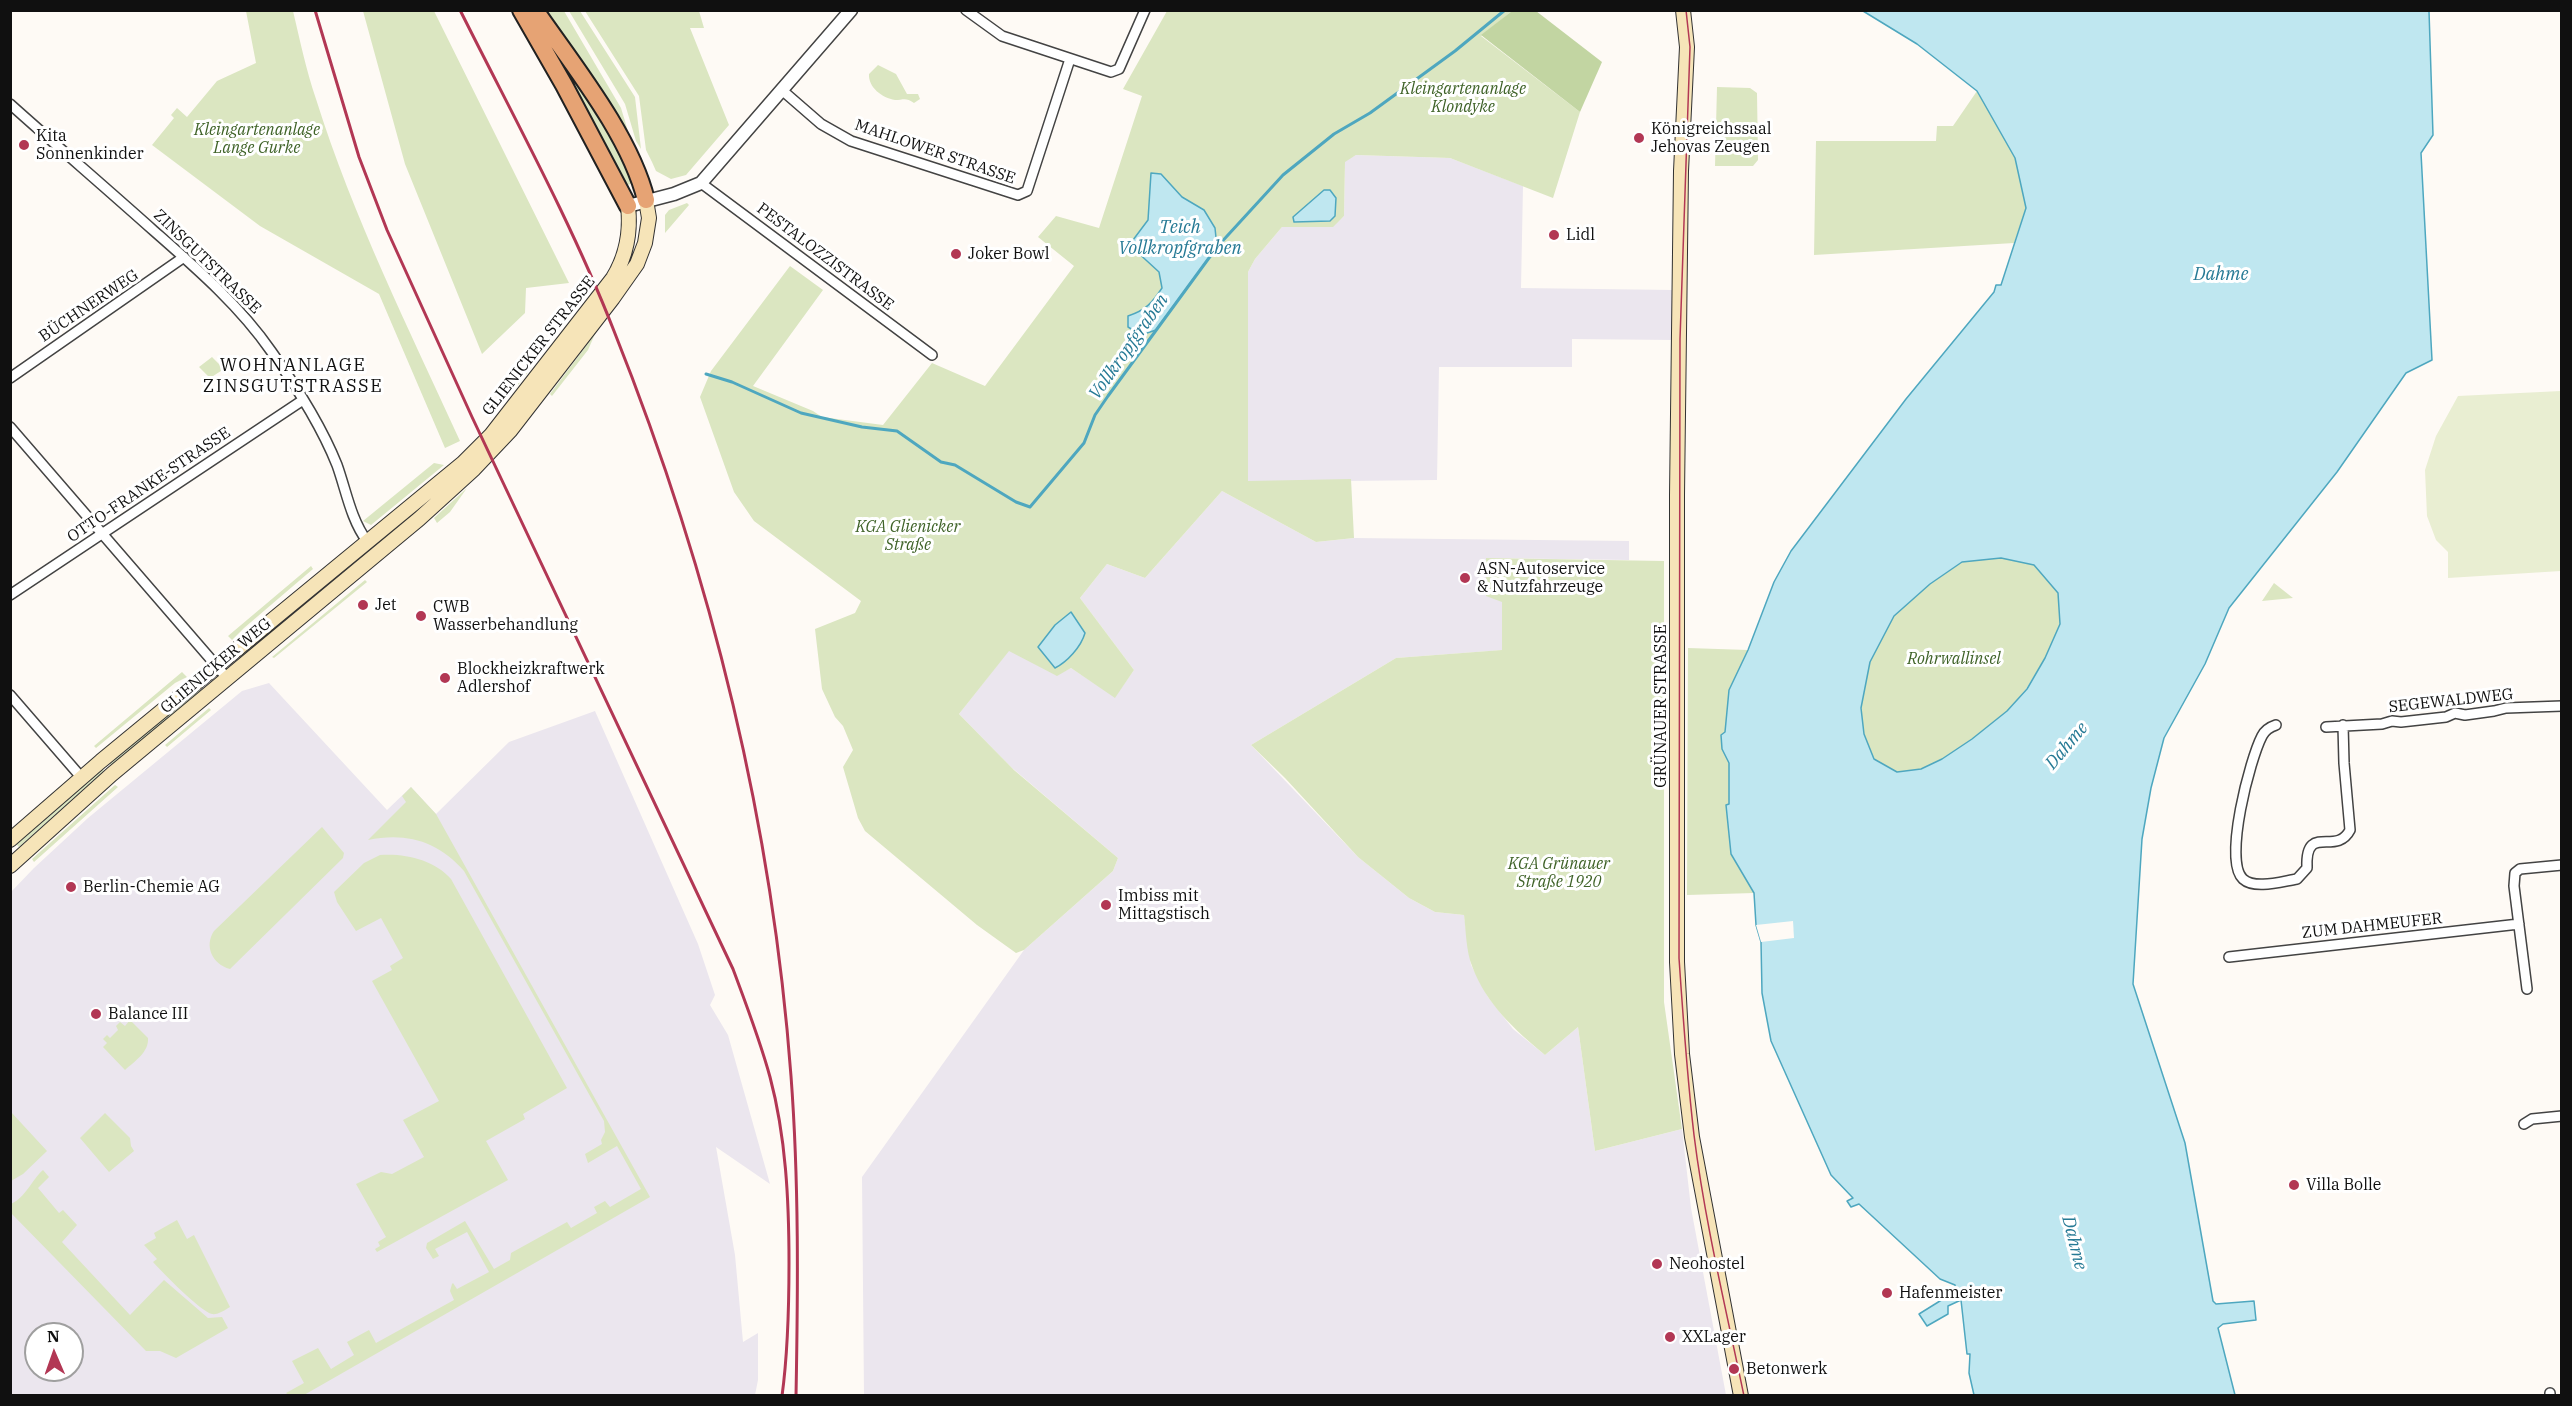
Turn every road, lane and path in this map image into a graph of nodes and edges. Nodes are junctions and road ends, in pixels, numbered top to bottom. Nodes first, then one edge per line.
1 (521, 10) edge
2 (535, 10) edge
3 (851, 10) edge
4 (966, 10) edge
5 (1145, 10) edge
6 (1683, 10) edge
7 (1070, 59) junction
8 (783, 91) junction
9 (10, 104) edge
10 (701, 183) junction
11 (646, 200) junction
12 (628, 206) junction
13 (184, 257) junction
14 (932, 355) dead end
15 (10, 378) edge
16 (303, 399) junction
17 (10, 427) edge
18 (446, 496) joint
19 (421, 497) joint
20 (102, 534) junction
21 (367, 541) junction
22 (10, 595) edge
23 (215, 665) junction
24 (227, 678) junction
25 (10, 695) edge
26 (2562, 706) edge
27 (2276, 725) dead end
28 (2343, 725) junction
29 (2326, 727) dead end
30 (81, 777) junction
31 (10, 840) edge
32 (2562, 865) edge
33 (10, 866) edge
34 (2519, 924) junction
35 (2229, 957) dead end
36 (2526, 989) dead end
37 (2562, 1116) edge
38 (2524, 1124) dead end
39 (1741, 1395) edge

1 - 12 highway
2 - 11 highway
3 - 8 street
4 - 7 street
5 - 7 street
6 - 39 main road, GRÜNAUER STRASSE
7 - 8 street, MAHLOWER STRASSE
8 - 10 street
9 - 13 street, ZINSGUTSTRASSE
10 - 11 street
10 - 14 street, PESTALOZZISTRASSE
11 - 12 street
11 - 18 main road, GLIENICKER STRASSE
12 - 19 main road, GLIENICKER STRASSE
13 - 15 street, BÜCHNERWEG
13 - 16 street, ZINSGUTSTRASSE
16 - 20 street, OTTO-FRANKE-STRASSE
16 - 21 street, ZINSGUTSTRASSE
17 - 20 street
18 - 24 main road, GLIENICKER WEG
19 - 21 main road, GLIENICKER WEG
20 - 22 street, OTTO-FRANKE-STRASSE
20 - 23 street
21 - 23 main road, GLIENICKER WEG
23 - 24 street
23 - 30 main road, GLIENICKER WEG
24 - 33 main road, GLIENICKER WEG
25 - 30 street
26 - 28 street, SEGEWALDWEG
27 - 28 street
28 - 29 street, SEGEWALDWEG
30 - 31 main road, GLIENICKER WEG
32 - 34 street
34 - 35 street, ZUM DAHMEUFER
34 - 36 street
37 - 38 street

